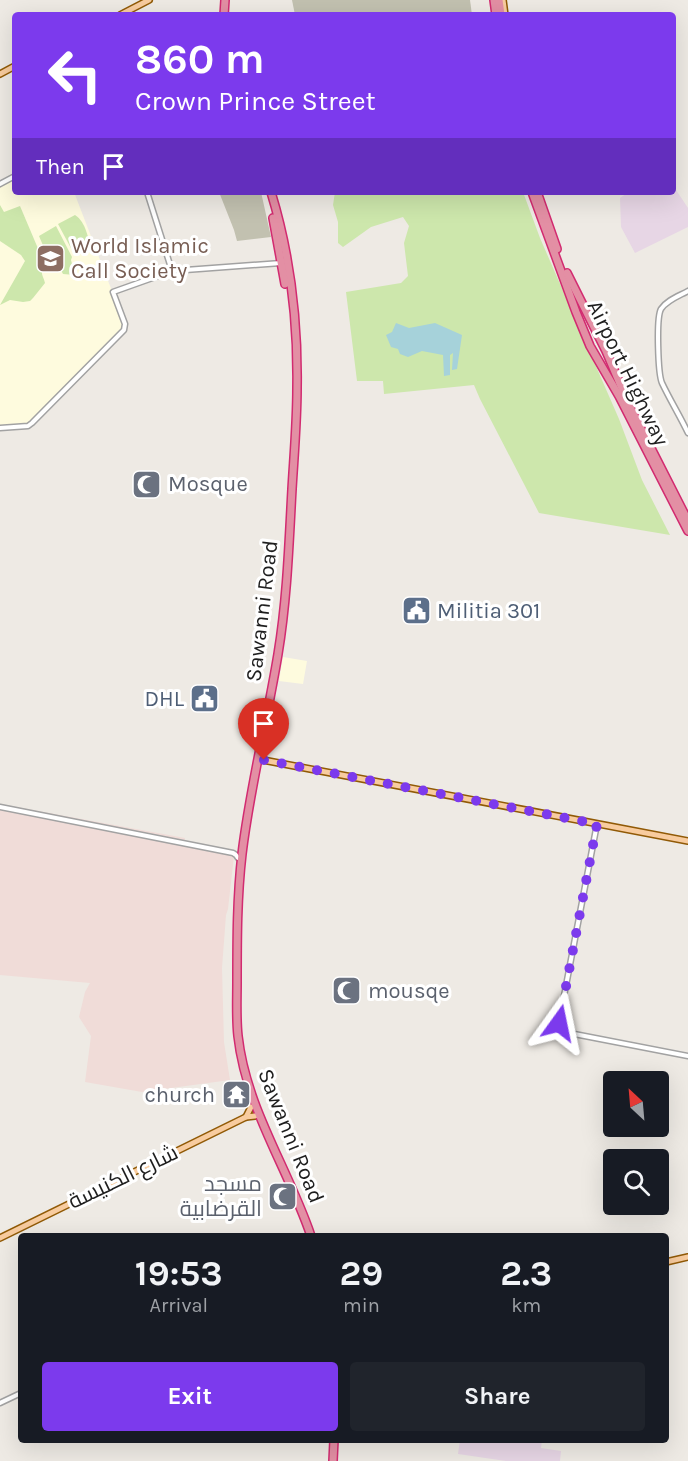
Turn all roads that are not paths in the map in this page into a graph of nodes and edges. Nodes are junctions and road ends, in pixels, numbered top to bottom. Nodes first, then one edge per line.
1 (151, 0) edge
2 (128, 12) edge
3 (148, 195) edge
4 (270, 195) edge
5 (533, 195) edge
6 (538, 195) edge
7 (282, 253) junction
8 (273, 264) junction
9 (284, 264) junction
10 (172, 271) junction
11 (566, 272) junction
12 (286, 273) junction
13 (565, 281) junction
14 (688, 291) edge
15 (0, 428) edge
16 (688, 433) edge
17 (688, 521) edge
18 (688, 531) edge
19 (283, 607) junction
20 (262, 758) junction
21 (0, 807) edge
22 (597, 824) junction
23 (688, 841) edge
24 (237, 853) junction
25 (688, 1056) edge
26 (251, 1107) junction
27 (255, 1116) junction
28 (246, 1117) junction
29 (308, 1233) edge
30 (308, 1233) edge
31 (0, 1238) edge
32 (688, 1257) edge
33 (669, 1261) edge
34 (18, 1394) edge
35 (0, 1403) edge
36 (336, 1443) edge
37 (335, 1461) edge

1 - 2 main road
3 - 10 street
4 - 7 highway, Sawanni Road
5 - 13 highway, Airport Highway
6 - 11 highway, Airport Highway
7 - 8 highway
7 - 9 highway, Sawanni Road
7 - 12 highway
8 - 9 street
8 - 10 street
8 - 12 highway
9 - 12 highway, Sawanni Road
10 - 15 street
11 - 13 highway
11 - 17 highway, Airport Highway
12 - 19 highway, Sawanni Road
13 - 18 highway, Airport Highway
14 - 16 street
19 - 20 highway, Sawanni Road
19 - 24 highway, Sawanni Road
20 - 22 main road
20 - 29 highway, Sawanni Road
21 - 24 street
22 - 23 main road
22 - 25 street
24 - 26 highway, Sawanni Road
26 - 27 highway, Sawanni Road
26 - 28 main road
27 - 28 main road, شارع الكنيسة
27 - 30 highway, Sawanni Road
28 - 31 main road, شارع الكنيسة
32 - 33 main road
34 - 35 street
36 - 37 highway

